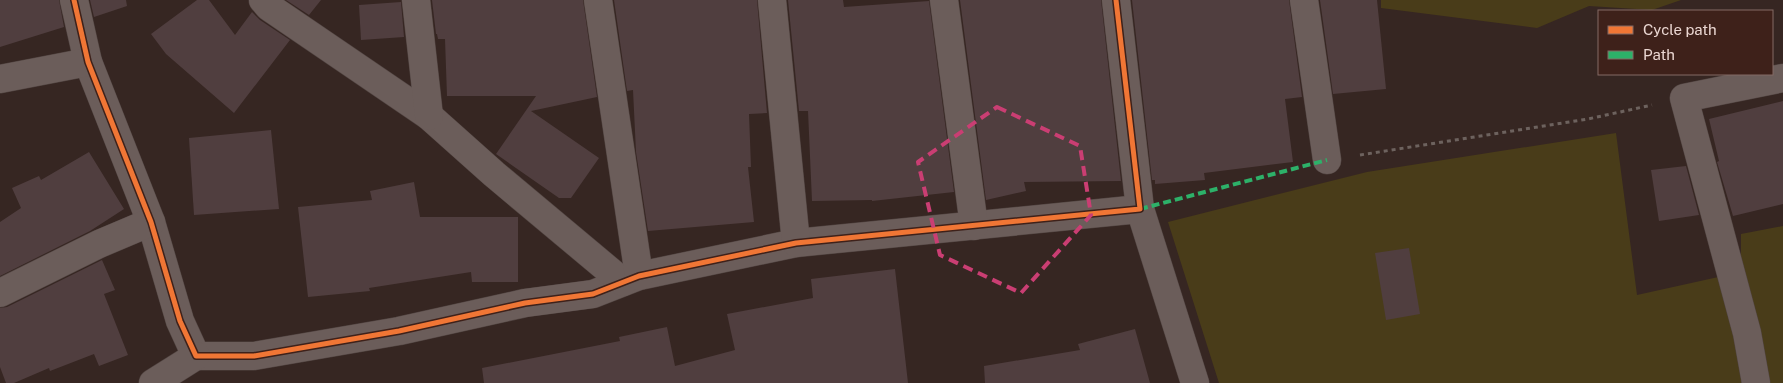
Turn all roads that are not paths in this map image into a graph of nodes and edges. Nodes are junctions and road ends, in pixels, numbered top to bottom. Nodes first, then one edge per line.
1 (74, 0) edge
2 (263, 0) edge
3 (416, 0) edge
4 (598, 0) edge
5 (772, 0) edge
6 (944, 0) edge
7 (1116, 0) edge
8 (1304, 0) edge
9 (88, 62) junction
10 (1783, 78) edge
11 (0, 79) edge
12 (429, 116) junction
13 (1327, 160) road end
14 (1140, 209) junction
15 (151, 222) junction
16 (974, 226) junction
17 (796, 242) junction
18 (631, 279) junction
19 (0, 293) edge
20 (196, 356) junction
21 (152, 383) edge
22 (1195, 383) edge
23 (1756, 383) edge

1 - 9 street
2 - 12 street
3 - 12 street
4 - 18 street
5 - 17 street
6 - 16 street
7 - 14 street
8 - 13 street
9 - 11 street
9 - 15 street
10 - 23 street
12 - 18 street
14 - 16 street
14 - 22 street
15 - 19 street
15 - 20 street
16 - 17 street
17 - 18 street
18 - 20 street
20 - 21 street

